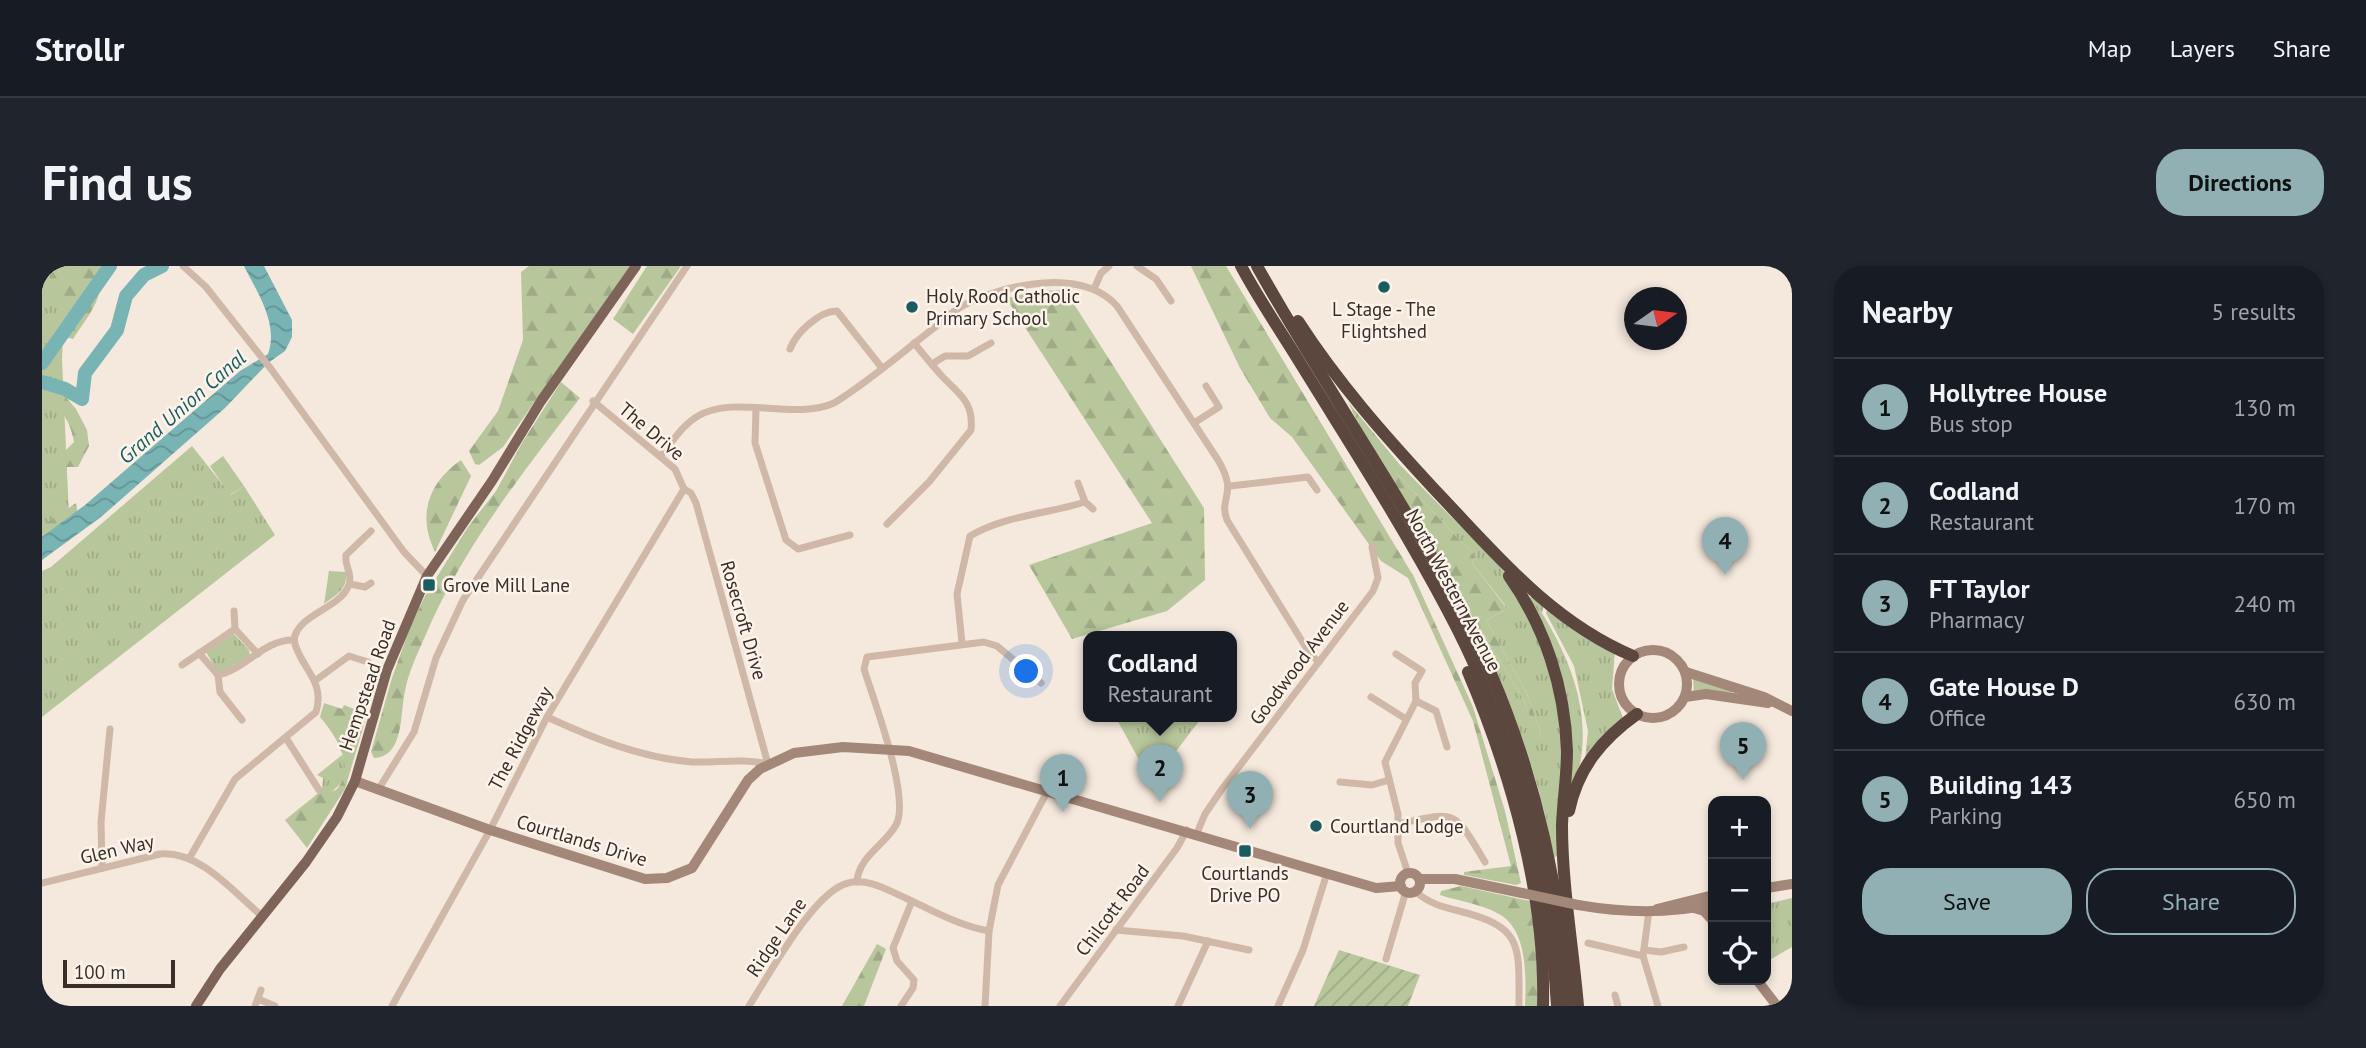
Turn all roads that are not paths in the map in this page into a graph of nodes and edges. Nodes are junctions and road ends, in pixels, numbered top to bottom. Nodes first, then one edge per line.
1 (183, 266) edge
2 (636, 266) edge
3 (687, 266) edge
4 (1109, 266) edge
5 (1137, 266) edge
6 (1241, 266) edge
7 (1256, 266) edge
8 (1264, 266) edge
9 (1094, 289) junction
10 (1171, 301) dead end
11 (991, 343) dead end
12 (914, 344) junction
13 (790, 349) dead end
14 (932, 364) junction
15 (882, 368) junction
16 (1206, 386) dead end
17 (593, 401) junction
18 (756, 409) junction
19 (1194, 423) junction
20 (660, 457) junction
21 (1078, 482) dead end
22 (1230, 486) junction
23 (684, 489) junction
24 (1317, 490) dead end
25 (1085, 502) junction
26 (1093, 509) dead end
27 (887, 524) dead end
28 (371, 531) dead end
29 (850, 535) dead end
30 (1479, 537) junction
31 (1372, 547) dead end
32 (1414, 550) junction
33 (427, 576) junction
34 (371, 583) dead end
35 (350, 584) junction
36 (234, 611) dead end
37 (235, 629) junction
38 (294, 640) junction
39 (962, 643) junction
40 (199, 653) junction
41 (258, 654) junction
42 (1396, 654) dead end
43 (1633, 656) junction
44 (368, 662) dead end
45 (1319, 662) junction
46 (182, 665) dead end
47 (1686, 672) junction
48 (218, 675) junction
49 (316, 680) junction
50 (1041, 683) dead end
51 (1371, 697) dead end
52 (1685, 697) junction
53 (1416, 701) junction
54 (1772, 703) junction
55 (1792, 711) edge
56 (1637, 714) junction
57 (547, 717) junction
58 (1406, 719) junction
59 (242, 720) dead end
60 (110, 729) dead end
61 (286, 738) junction
62 (1447, 747) dead end
63 (888, 748) junction
64 (768, 764) junction
65 (355, 780) junction
66 (1389, 780) junction
67 (1340, 782) dead end
68 (1049, 789) junction
69 (319, 790) dead end
70 (378, 790) junction
71 (1398, 824) junction
72 (490, 830) junction
73 (1192, 832) junction
74 (1564, 856) junction
75 (190, 857) junction
76 (1485, 862) dead end
77 (102, 868) junction
78 (1326, 873) junction
79 (1408, 873) junction
80 (1420, 879) junction
81 (858, 881) junction
82 (42, 883) edge
83 (1792, 884) edge
84 (1771, 887) edge
85 (1407, 889) junction
86 (1708, 896) edge
87 (912, 901) junction
88 (1708, 905) edge
89 (1694, 908) junction
90 (1649, 911) junction
91 (1708, 915) edge
92 (261, 916) junction
93 (1116, 930) junction
94 (989, 931) junction
95 (1208, 941) junction
96 (1588, 943) dead end
97 (1684, 947) dead end
98 (1249, 950) dead end
99 (1643, 953) junction
100 (1386, 959) dead end
101 (1761, 985) edge
102 (261, 990) dead end
103 (1615, 995) dead end
104 (1770, 1001) edge
105 (256, 1003) edge
106 (196, 1006) edge
107 (275, 1006) edge
108 (392, 1006) edge
109 (749, 1006) edge
110 (901, 1006) edge
111 (985, 1006) edge
112 (1060, 1006) edge
113 (1178, 1006) edge
114 (1278, 1006) edge
115 (1519, 1006) edge
116 (1542, 1006) edge
117 (1557, 1006) edge
118 (1567, 1006) edge
119 (1578, 1006) edge
120 (1618, 1006) edge
121 (1658, 1006) edge
122 (1777, 1006) edge

1 - 33 street
2 - 33 main road, Hempstead Road
3 - 17 street
4 - 9 street
5 - 10 street
6 - 32 highway, North Western Avenue
7 - 118 highway, North Western Avenue
8 - 30 highway
9 - 12 street
9 - 19 street
11 - 14 street
12 - 14 street
12 - 15 street
13 - 15 street
14 - 27 street
15 - 18 street
16 - 19 street
17 - 20 street, The Drive
17 - 70 street
18 - 20 street
18 - 29 street
19 - 22 street
20 - 23 street, The Drive
21 - 25 street
22 - 24 street
22 - 45 street
23 - 57 street, The Ridgeway
23 - 64 street, Rosecroft Drive
25 - 26 street
25 - 39 street
28 - 35 street
30 - 43 highway
30 - 74 highway
31 - 45 street, Goodwood Avenue
32 - 116 highway
32 - 117 highway, North Western Avenue
33 - 65 main road, Hempstead Road
34 - 35 street
35 - 38 street
36 - 37 street
37 - 40 street
37 - 41 street
38 - 41 street
38 - 49 street
39 - 50 street
39 - 63 street
40 - 46 street
40 - 48 street
41 - 48 street
42 - 53 street
43 - 47 street
43 - 56 street
44 - 49 street
45 - 73 street, Goodwood Avenue
47 - 52 street
47 - 54 street
48 - 59 street
49 - 61 street
51 - 58 street
52 - 54 street
52 - 56 street
53 - 58 street
53 - 62 street
54 - 55 street
56 - 74 highway
57 - 64 street
57 - 72 street, The Ridgeway
58 - 66 street
60 - 77 street
61 - 69 street
61 - 75 street
63 - 64 street, Courtlands Drive
63 - 68 street, Courtlands Drive
63 - 81 street
64 - 72 street, Courtlands Drive
65 - 70 street, Courtlands Drive
65 - 92 main road, Hempstead Road
66 - 67 street
66 - 71 street
68 - 73 street, Courtlands Drive
68 - 94 street
70 - 72 street, Courtlands Drive
71 - 76 street
71 - 79 street
72 - 108 street, The Ridgeway
73 - 78 street, Courtlands Drive
73 - 93 street, Chilcott Road
74 - 119 highway
75 - 77 street, Glen Way
75 - 92 street
77 - 82 street, Glen Way
78 - 85 street, Courtlands Drive
78 - 114 street
79 - 80 street
79 - 85 street
80 - 85 street
80 - 90 street, bridge
81 - 87 street
81 - 109 street, Ridge Lane
83 - 84 street
85 - 100 street
85 - 115 street
86 - 90 street
87 - 94 street
87 - 110 street
88 - 89 street
89 - 90 street
89 - 91 street
90 - 99 street
92 - 106 main road, Hempstead Road
93 - 95 street
93 - 112 street, Chilcott Road
94 - 111 street
95 - 98 street
95 - 113 street
96 - 99 street
97 - 99 street
99 - 121 street
101 - 104 street
102 - 105 street
103 - 120 street
104 - 122 street
105 - 107 street

